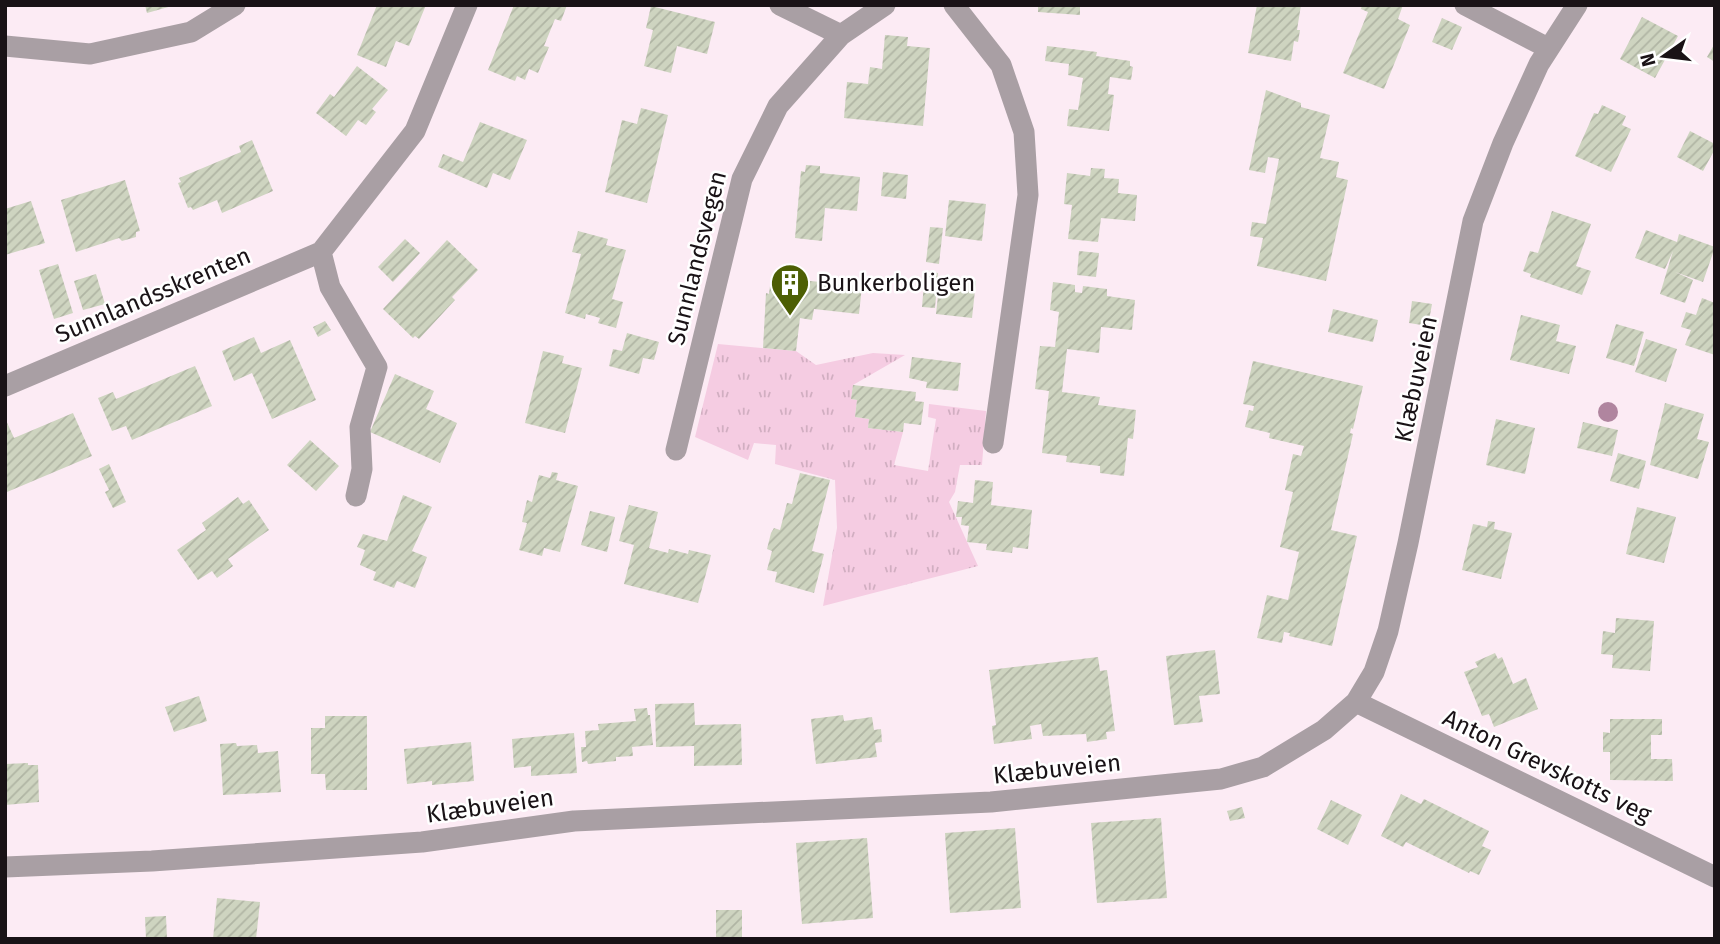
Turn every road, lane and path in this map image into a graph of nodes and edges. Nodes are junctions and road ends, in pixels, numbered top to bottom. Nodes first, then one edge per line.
1 (235, 5) edge
2 (467, 5) edge
3 (780, 5) edge
4 (885, 5) edge
5 (954, 5) edge
6 (1465, 5) edge
7 (1577, 5) edge
8 (841, 35) junction
9 (5, 46) edge
10 (1548, 48) junction
11 (321, 252) junction
12 (5, 386) edge
13 (993, 443) dead end
14 (676, 450) dead end
15 (356, 496) dead end
16 (1356, 702) junction
17 (5, 867) edge
18 (1714, 875) edge

1 - 9 street
2 - 11 street, Sunnlandsskrenten
3 - 8 street
4 - 8 street, Sunnlandsvegen
5 - 13 street
6 - 10 street
7 - 10 street, Klæbuveien
8 - 14 street, Sunnlandsvegen
10 - 16 street, Klæbuveien
11 - 12 street, Sunnlandsskrenten
11 - 15 street
16 - 17 street, Klæbuveien
16 - 18 street, Anton Grevskotts veg

